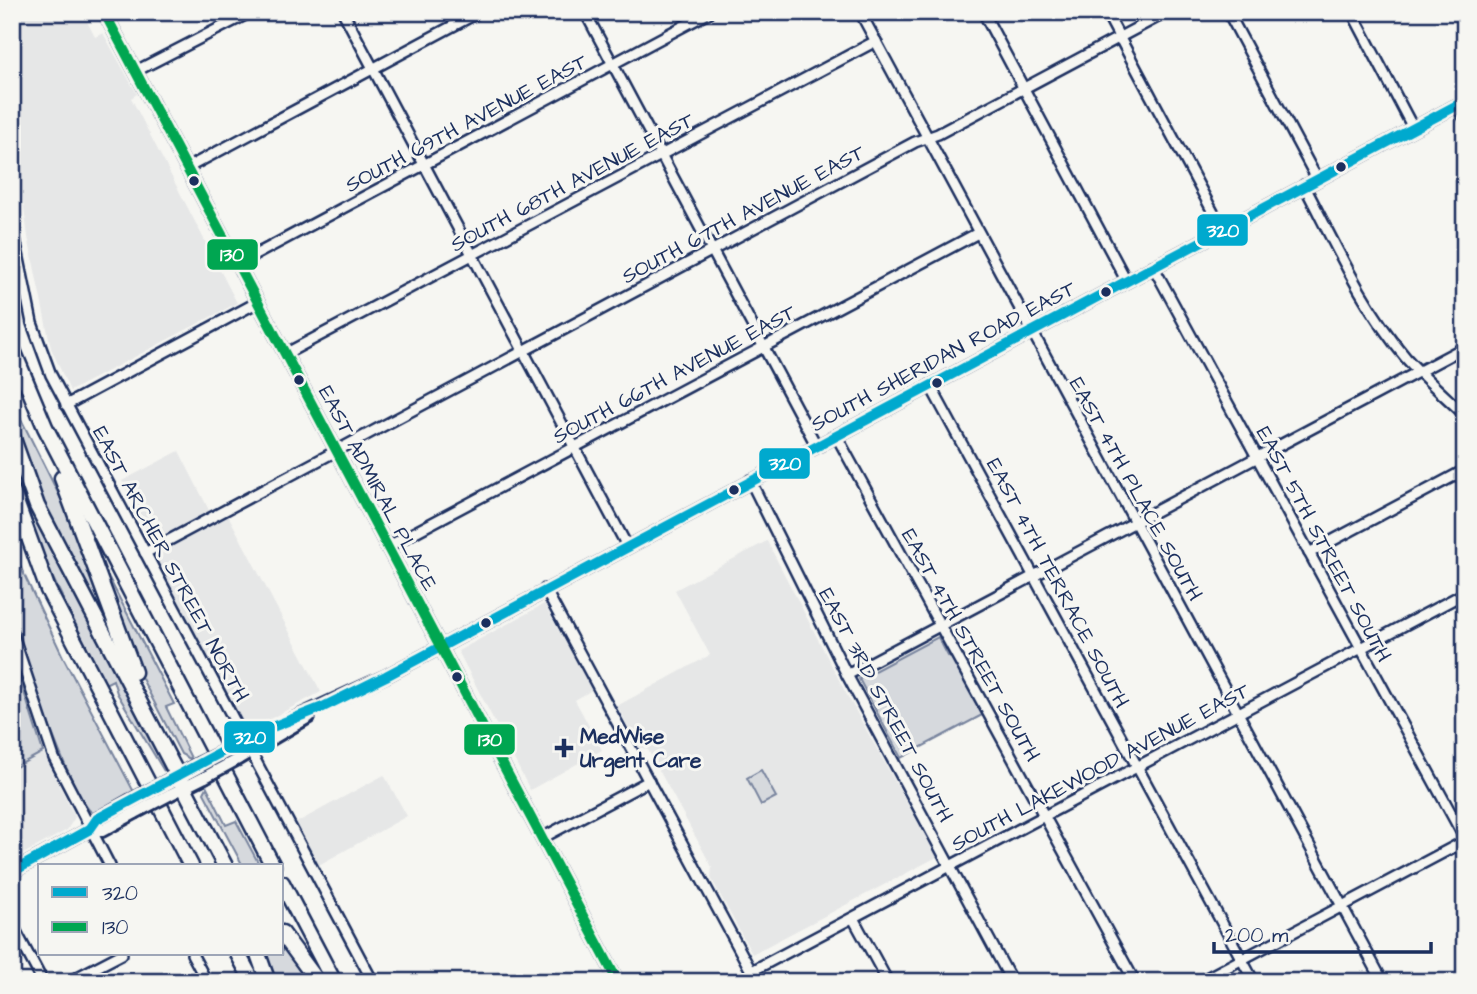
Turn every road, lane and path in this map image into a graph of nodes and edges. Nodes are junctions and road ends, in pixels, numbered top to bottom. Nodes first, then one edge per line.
1 (104, 12) edge
2 (251, 12) edge
3 (343, 12) edge
4 (479, 12) edge
5 (585, 12) edge
6 (710, 12) edge
7 (860, 12) edge
8 (983, 12) edge
9 (1106, 12) edge
10 (1167, 12) edge
11 (1228, 12) edge
12 (1352, 12) edge
13 (1120, 37) junction
14 (876, 41) junction
15 (613, 65) junction
16 (373, 69) junction
17 (136, 71) junction
18 (1023, 88) junction
19 (1461, 103) edge
20 (1465, 118) edge
21 (1413, 128) junction
22 (927, 138) junction
23 (662, 154) junction
24 (424, 164) junction
25 (187, 168) junction
26 (1317, 179) junction
27 (1304, 186) junction
28 (12, 224) edge
29 (1222, 229) junction
30 (978, 233) junction
31 (713, 250) junction
32 (472, 255) junction
33 (238, 264) junction
34 (1153, 266) junction
35 (1126, 280) junction
36 (258, 302) junction
37 (1031, 331) junction
38 (764, 346) junction
39 (1465, 347) edge
40 (12, 348) edge
41 (523, 350) junction
42 (285, 354) junction
43 (1420, 371) junction
44 (930, 385) junction
45 (66, 405) junction
46 (1465, 415) edge
47 (45, 427) junction
48 (836, 435) junction
49 (12, 436) edge
50 (816, 445) junction
51 (575, 447) junction
52 (337, 451) junction
53 (1257, 457) junction
54 (1465, 470) edge
55 (750, 480) junction
56 (12, 491) edge
57 (1134, 523) junction
58 (627, 545) junction
59 (387, 547) junction
60 (145, 553) junction
61 (1309, 553) junction
62 (1034, 576) junction
63 (545, 589) junction
64 (1462, 595) edge
65 (1465, 610) edge
66 (941, 625) junction
67 (12, 632) edge
68 (441, 646) junction
69 (1361, 648) junction
70 (847, 675) junction
71 (323, 707) junction
72 (1238, 715) junction
73 (244, 740) junction
74 (251, 753) junction
75 (1138, 767) junction
76 (184, 779) junction
77 (649, 781) junction
78 (1045, 817) junction
79 (90, 829) junction
80 (542, 838) junction
81 (1465, 840) edge
82 (109, 864) edge
83 (190, 864) edge
84 (224, 864) edge
85 (234, 864) edge
86 (272, 864) edge
87 (951, 866) junction
88 (12, 872) edge
89 (284, 887) edge
90 (1342, 906) junction
91 (853, 918) junction
92 (12, 924) edge
93 (284, 936) edge
94 (118, 956) edge
95 (193, 956) edge
96 (239, 956) edge
97 (259, 956) edge
98 (1242, 959) junction
99 (752, 971) junction
100 (43, 982) edge
101 (68, 982) edge
102 (207, 982) edge
103 (253, 982) edge
104 (268, 982) edge
105 (318, 982) edge
106 (334, 982) edge
107 (373, 982) edge
108 (618, 982) edge
109 (757, 982) edge
110 (888, 982) edge
111 (1012, 982) edge
112 (1135, 982) edge
113 (1199, 982) edge
114 (1254, 982) edge
115 (1383, 982) edge

1 - 17 main road, EAST ADMIRAL PLACE
2 - 17 street
3 - 16 street
4 - 16 street
5 - 15 street
6 - 15 street, SOUTH 69TH AVENUE EAST
7 - 14 street, EAST 4TH PLACE SOUTH
8 - 18 street
9 - 13 street
10 - 13 street, SOUTH 67TH AVENUE EAST
11 - 26 street
12 - 21 street
13 - 18 street, SOUTH 67TH AVENUE EAST
13 - 29 street
14 - 22 street, EAST 4TH PLACE SOUTH
14 - 23 street, SOUTH 68TH AVENUE EAST
15 - 23 street
15 - 24 street, SOUTH 69TH AVENUE EAST
16 - 24 street
16 - 25 street
17 - 25 main road, EAST ADMIRAL PLACE
18 - 22 street, SOUTH 67TH AVENUE EAST
18 - 35 street
19 - 20 street
19 - 21 main road, SOUTH SHERIDAN ROAD EAST
21 - 26 main road, SOUTH SHERIDAN ROAD EAST
22 - 30 street, EAST 4TH PLACE SOUTH
22 - 31 street, SOUTH 67TH AVENUE EAST
23 - 31 street
23 - 32 street, SOUTH 68TH AVENUE EAST
24 - 32 street
24 - 33 street, SOUTH 69TH AVENUE EAST
25 - 33 main road, EAST ADMIRAL PLACE
26 - 27 main road, SOUTH SHERIDAN ROAD EAST
27 - 29 main road, SOUTH SHERIDAN ROAD EAST
27 - 43 street
28 - 45 street, EAST ARCHER STREET NORTH
29 - 34 main road, SOUTH SHERIDAN ROAD EAST
30 - 37 street, EAST 4TH PLACE SOUTH
30 - 38 street, SOUTH 66TH AVENUE EAST
31 - 38 street
31 - 41 street, SOUTH 67TH AVENUE EAST
32 - 41 street
32 - 42 street, SOUTH 68TH AVENUE EAST
33 - 36 main road, EAST ADMIRAL PLACE
34 - 35 main road, SOUTH SHERIDAN ROAD EAST
34 - 53 street, EAST 5TH STREET SOUTH
35 - 37 main road, SOUTH SHERIDAN ROAD EAST
36 - 42 main road, EAST ADMIRAL PLACE
36 - 45 street
37 - 44 main road, SOUTH SHERIDAN ROAD EAST
37 - 57 street, EAST 4TH PLACE SOUTH
38 - 50 street
38 - 51 street, SOUTH 66TH AVENUE EAST
39 - 43 street
40 - 47 highway
41 - 51 street
41 - 52 street, SOUTH 67TH AVENUE EAST
42 - 52 main road, EAST ADMIRAL PLACE
43 - 46 street
43 - 53 street
44 - 48 main road, SOUTH SHERIDAN ROAD EAST
44 - 62 street, EAST 4TH TERRACE SOUTH
45 - 60 street, EAST ARCHER STREET NORTH
47 - 76 highway
47 - 86 highway
48 - 50 main road, SOUTH SHERIDAN ROAD EAST
48 - 66 street, EAST 4TH STREET SOUTH
49 - 76 highway
50 - 55 main road, SOUTH SHERIDAN ROAD EAST
51 - 58 street
51 - 59 street, SOUTH 66TH AVENUE EAST
52 - 59 main road, EAST ADMIRAL PLACE
52 - 60 street, SOUTH 67TH AVENUE EAST
53 - 57 street
53 - 61 street, EAST 5TH STREET SOUTH
54 - 61 street
55 - 58 main road, SOUTH SHERIDAN ROAD EAST
55 - 70 street, EAST 3RD STREET SOUTH
56 - 83 highway
57 - 62 street
57 - 72 street, EAST 4TH PLACE SOUTH
58 - 63 main road, SOUTH SHERIDAN ROAD EAST
59 - 68 main road, EAST ADMIRAL PLACE
60 - 73 street, EAST ARCHER STREET NORTH
61 - 69 street, EAST 5TH STREET SOUTH
62 - 66 street
62 - 75 street, EAST 4TH TERRACE SOUTH
63 - 68 main road, SOUTH SHERIDAN ROAD EAST
63 - 77 street
64 - 65 street
64 - 69 street, SOUTH LAKEWOOD AVENUE EAST
66 - 70 street
66 - 78 street, EAST 4TH STREET SOUTH
67 - 79 street
68 - 71 main road, SOUTH SHERIDAN ROAD EAST
68 - 80 main road, EAST ADMIRAL PLACE
69 - 72 street, SOUTH LAKEWOOD AVENUE EAST
69 - 81 street, EAST 5TH STREET SOUTH
70 - 87 street, EAST 3RD STREET SOUTH
71 - 73 main road
71 - 74 main road
72 - 75 street, SOUTH LAKEWOOD AVENUE EAST
72 - 90 street, EAST 4TH PLACE SOUTH
73 - 74 street, EAST ARCHER STREET NORTH
73 - 76 main road, bridge
74 - 76 main road, bridge
74 - 107 street, EAST ARCHER STREET NORTH
75 - 78 street, SOUTH LAKEWOOD AVENUE EAST
75 - 98 street, EAST 4TH TERRACE SOUTH
76 - 79 main road, bridge
76 - 79 main road, bridge
76 - 84 highway
76 - 85 highway
77 - 80 street
77 - 99 street
78 - 87 street, SOUTH LAKEWOOD AVENUE EAST
78 - 112 street, EAST 4TH STREET SOUTH
79 - 82 street
79 - 88 main road
80 - 108 main road, EAST ADMIRAL PLACE
81 - 90 street
87 - 91 street, SOUTH LAKEWOOD AVENUE EAST
87 - 111 street, EAST 3RD STREET SOUTH
89 - 106 highway
90 - 98 street
90 - 115 street, EAST 4TH PLACE SOUTH
91 - 99 street, SOUTH LAKEWOOD AVENUE EAST
91 - 110 street
92 - 100 street
93 - 105 highway
94 - 101 street
95 - 102 street
96 - 103 highway
97 - 104 highway
98 - 113 street
98 - 114 street, EAST 4TH TERRACE SOUTH
99 - 109 street

